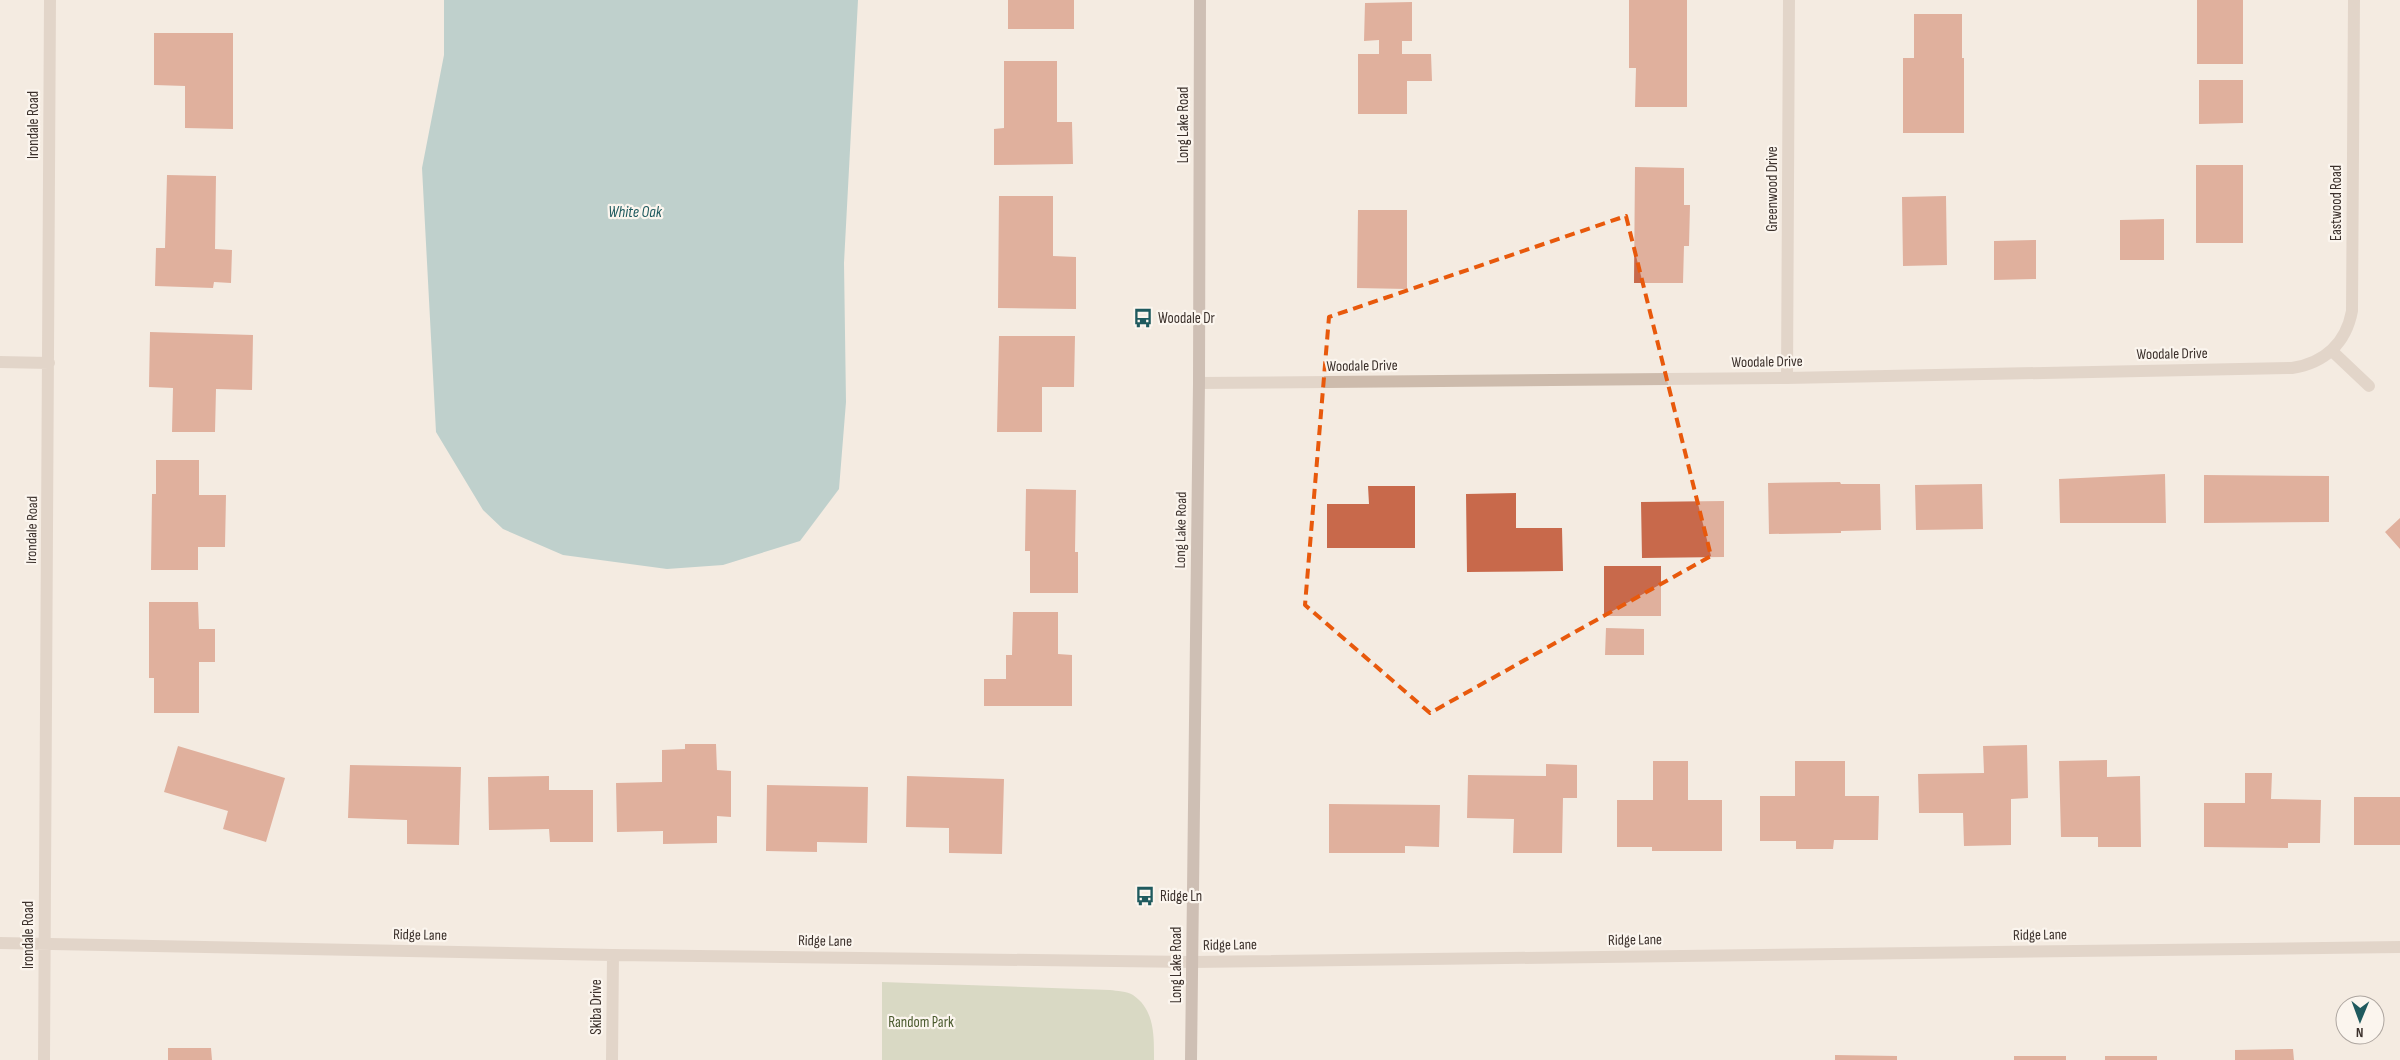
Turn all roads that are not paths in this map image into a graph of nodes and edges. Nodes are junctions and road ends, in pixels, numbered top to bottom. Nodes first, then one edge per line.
1 (50, 0) edge
2 (1200, 0) edge
3 (1789, 0) edge
4 (2354, 0) edge
5 (2332, 351) junction
6 (0, 362) edge
7 (49, 363) junction
8 (1787, 378) junction
9 (1199, 383) junction
10 (2369, 386) dead end
11 (0, 943) edge
12 (44, 944) junction
13 (2400, 947) edge
14 (613, 955) junction
15 (1192, 962) junction
16 (44, 1060) edge
17 (612, 1060) edge
18 (1191, 1060) edge

1 - 7 street, Irondale Road
2 - 9 street, Long Lake Road
3 - 8 street, Greenwood Drive
4 - 5 street, Eastwood Road
5 - 8 street, Woodale Drive
5 - 10 street
6 - 7 street
7 - 12 street, Irondale Road
8 - 9 street, Woodale Drive
9 - 15 street, Long Lake Road
11 - 12 street, Ridge Lane
12 - 14 street, Ridge Lane
12 - 16 street, Irondale Road
13 - 15 street, Ridge Lane
14 - 15 street, Ridge Lane
14 - 17 street, Skiba Drive
15 - 18 street, Long Lake Road

